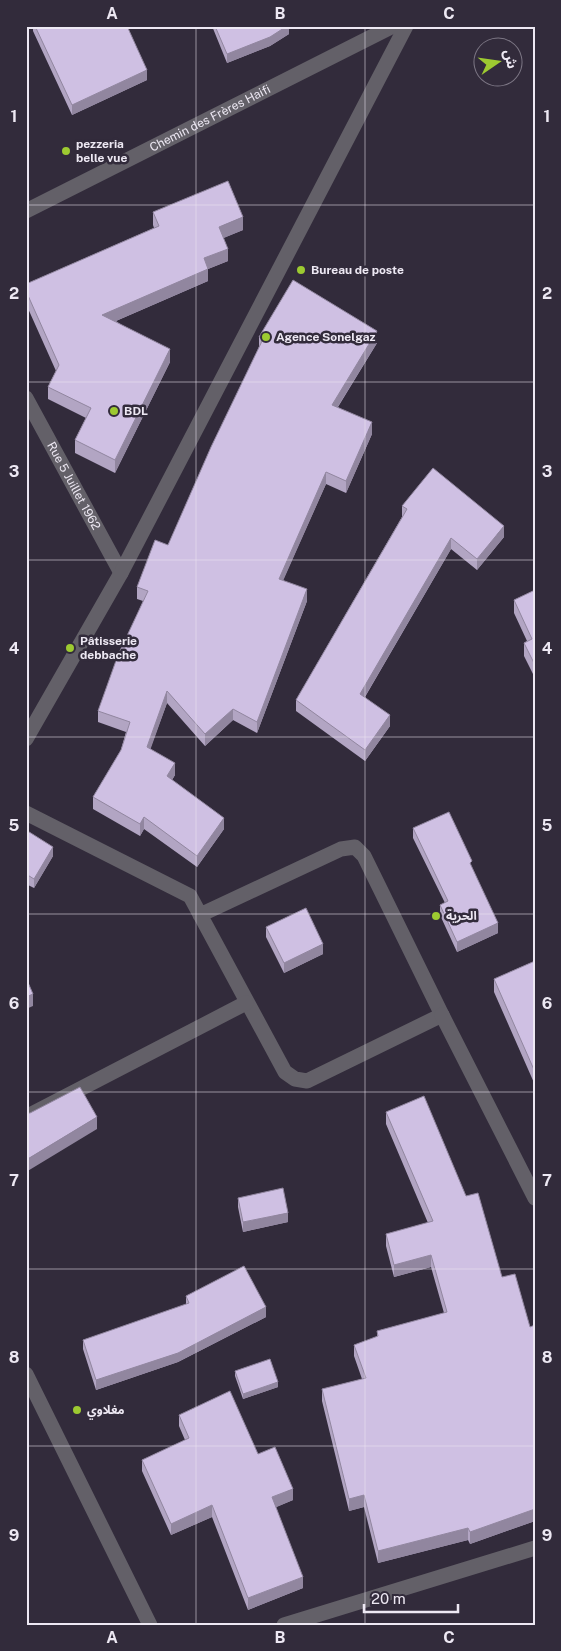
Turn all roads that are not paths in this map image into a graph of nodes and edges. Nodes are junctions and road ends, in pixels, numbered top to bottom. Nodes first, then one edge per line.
1 (394, 26) edge
2 (406, 26) edge
3 (26, 211) edge
4 (26, 398) edge
5 (121, 574) junction
6 (26, 739) edge
7 (26, 813) edge
8 (200, 914) junction
9 (246, 1003) junction
10 (442, 1015) junction
11 (26, 1117) edge
12 (535, 1198) edge
13 (26, 1374) edge
14 (535, 1548) edge
15 (150, 1625) edge
16 (284, 1625) edge

1 - 3 street, Chemin des Frères Haifi
2 - 5 street
4 - 5 street, Rue 5 Juillet 1962
5 - 6 street
7 - 8 street
8 - 9 street
8 - 10 street
9 - 10 street
9 - 11 street
10 - 12 street
13 - 15 street
14 - 16 street

